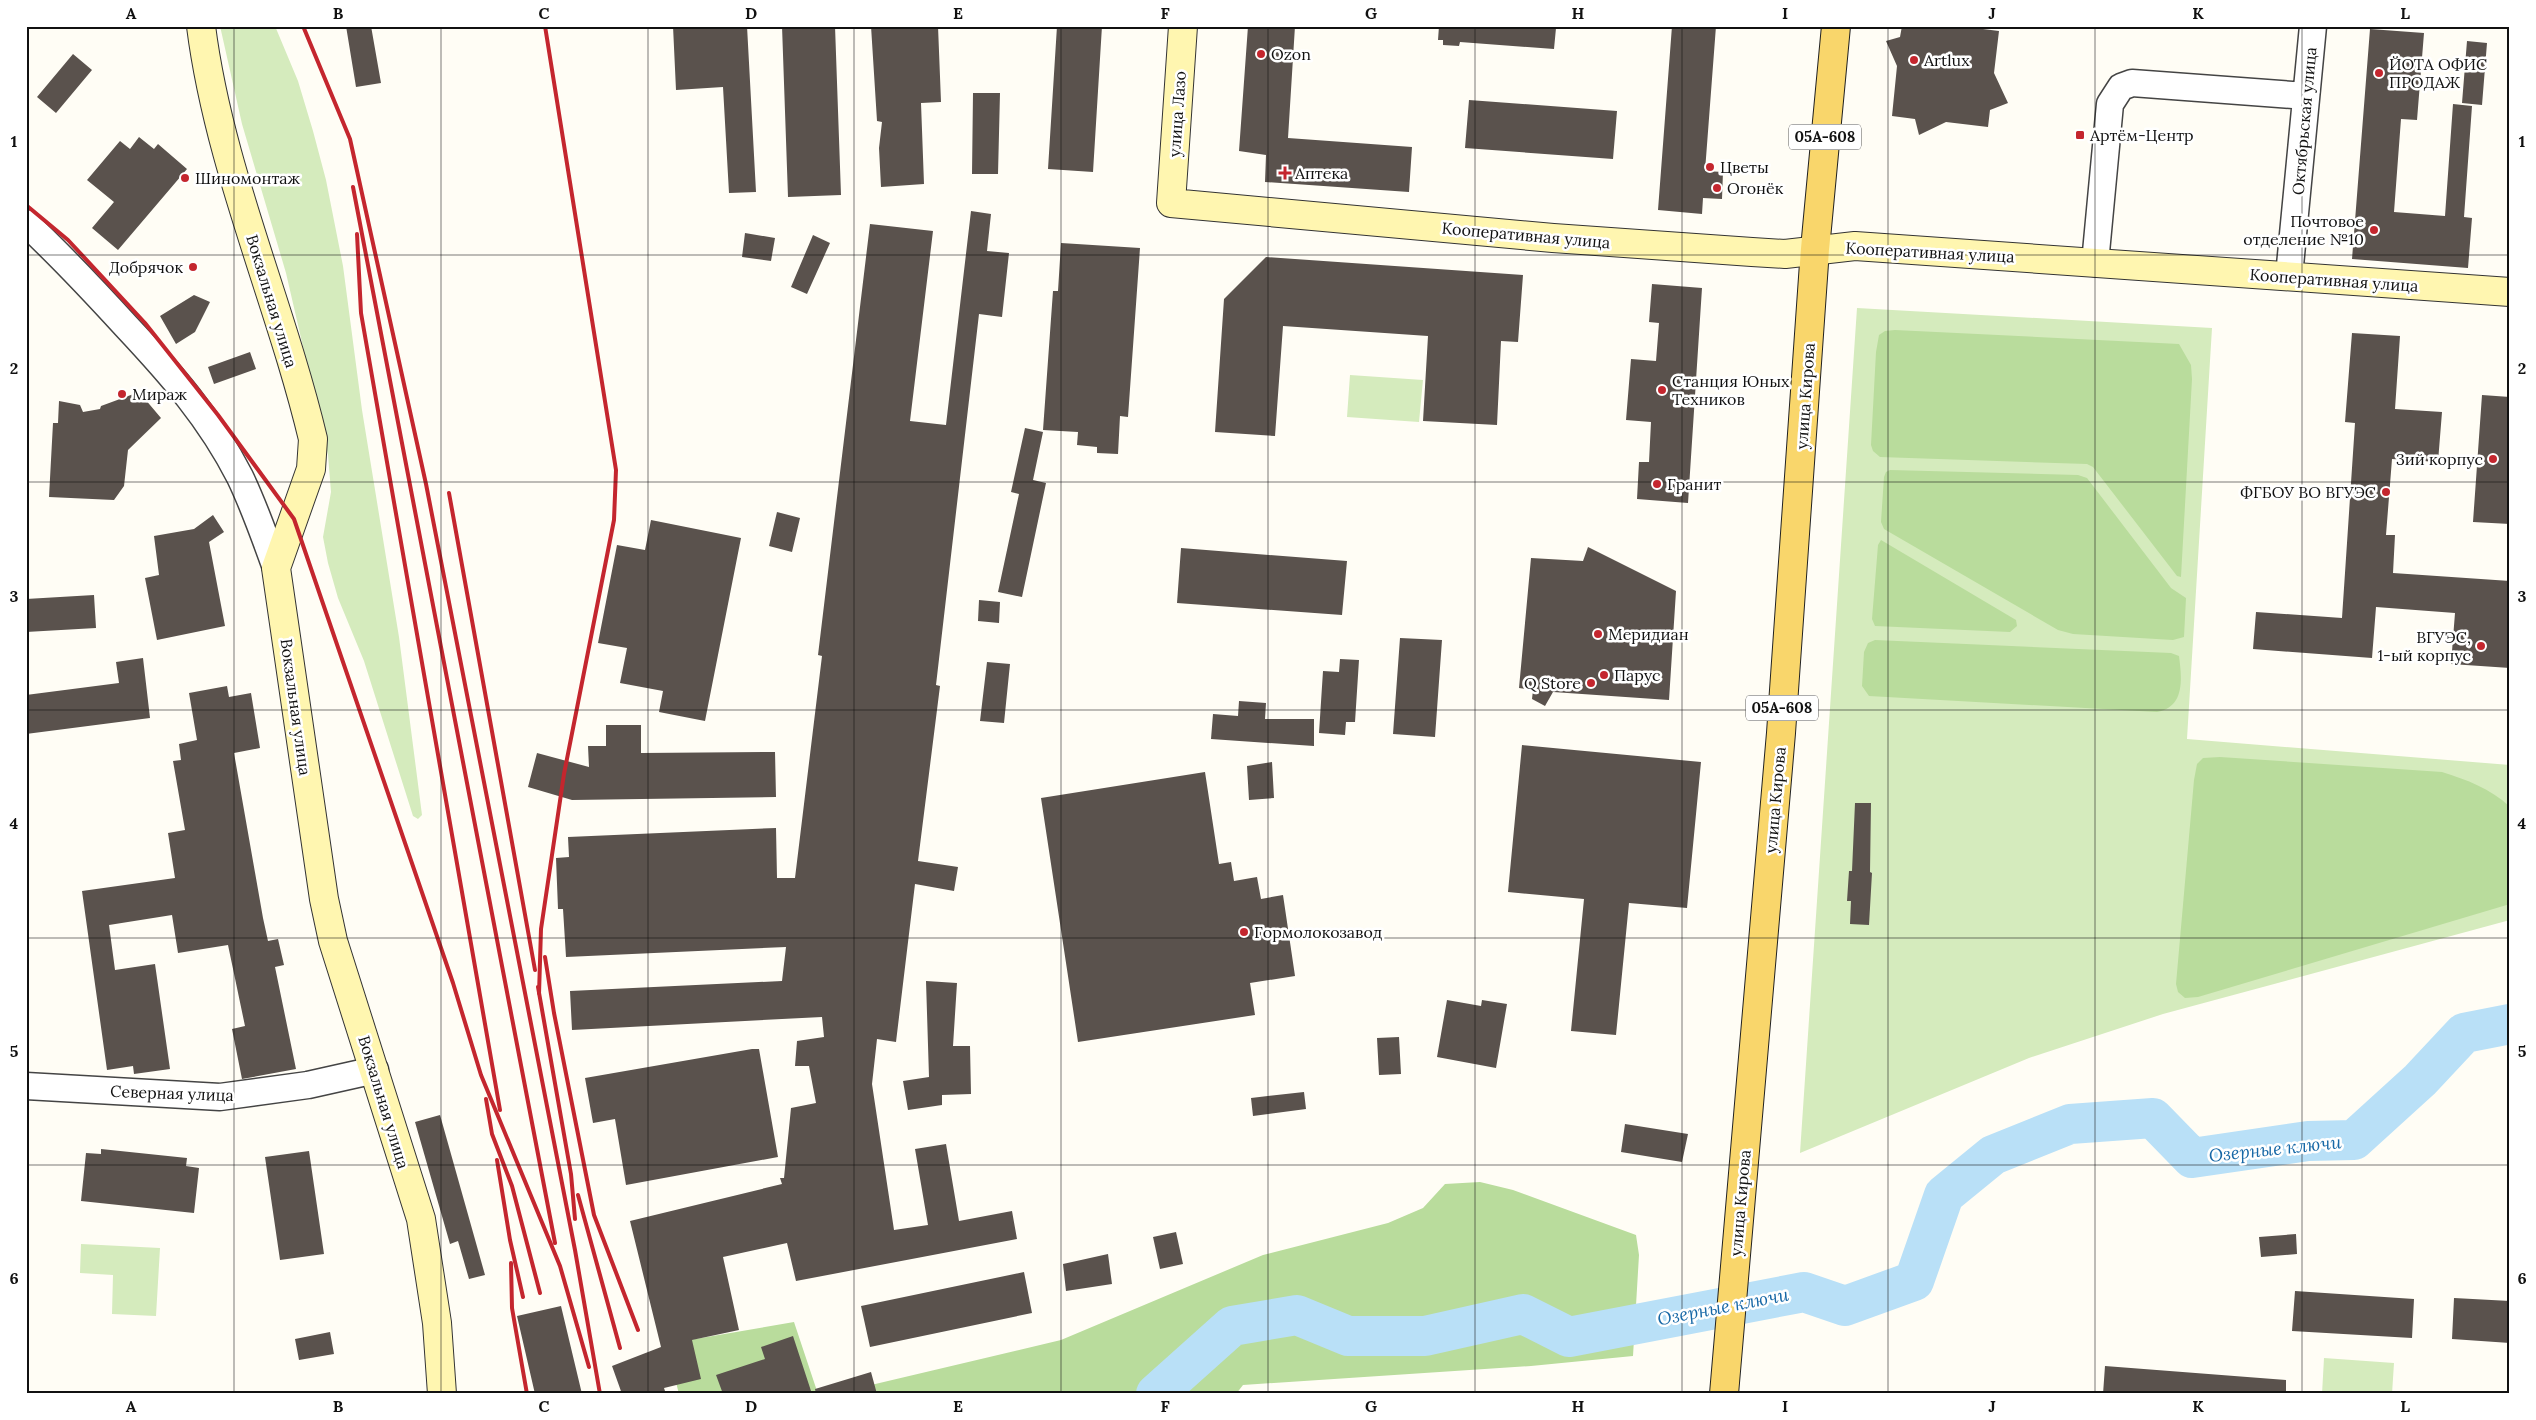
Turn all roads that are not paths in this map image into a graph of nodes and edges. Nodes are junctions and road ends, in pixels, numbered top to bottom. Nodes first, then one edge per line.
1 (201, 26) edge
2 (1183, 26) edge
3 (1836, 26) edge
4 (2313, 26) edge
5 (2306, 96) junction
6 (1171, 203) joint
7 (26, 222) edge
8 (1815, 248) junction
9 (2096, 263) junction
10 (2290, 276) junction
11 (2510, 292) edge
12 (276, 568) junction
13 (374, 1070) junction
14 (26, 1086) edge
15 (442, 1394) edge
16 (1724, 1394) edge

1 - 12 main road, Вокзальная улица
2 - 6 main road, улица Лазо
3 - 8 main road, улица Кирова / 05А-608
4 - 5 street, Октябрьская улица
5 - 9 street
5 - 10 street, Октябрьская улица
6 - 8 main road, Кооперативная улица
7 - 12 street
8 - 9 main road, Кооперативная улица
8 - 16 main road, улица Кирова / 05А-608
9 - 10 main road, Кооперативная улица
10 - 11 main road, Кооперативная улица
12 - 13 main road, Вокзальная улица
13 - 14 street, Северная улица
13 - 15 main road, Вокзальная улица

